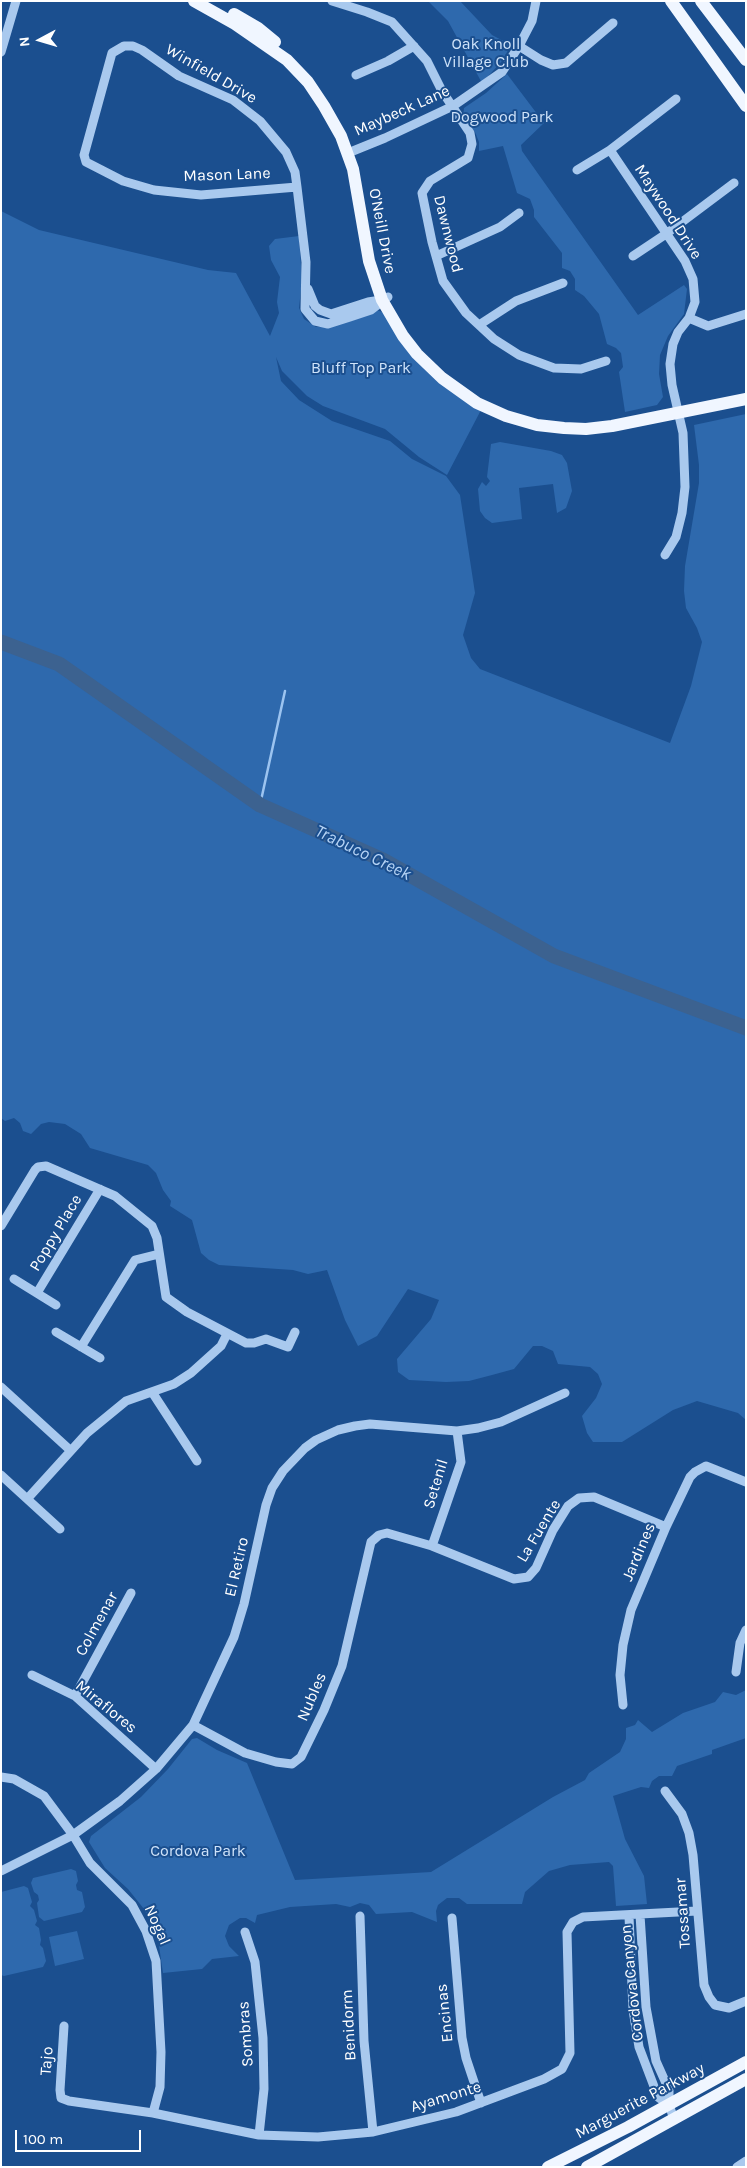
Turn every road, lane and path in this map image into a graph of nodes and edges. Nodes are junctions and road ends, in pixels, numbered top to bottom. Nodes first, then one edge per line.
1 (16, 1) edge
2 (194, 1) edge
3 (207, 1) edge
4 (332, 1) edge
5 (536, 1) edge
6 (671, 1) edge
7 (701, 1) edge
8 (613, 23) dead end
9 (414, 46) junction
10 (519, 46) junction
11 (1, 52) edge
12 (746, 60) edge
13 (356, 74) dead end
14 (676, 99) dead end
15 (453, 106) junction
16 (746, 106) edge
17 (610, 150) junction
18 (85, 151) joint
19 (350, 151) junction
20 (576, 170) dead end
21 (734, 183) dead end
22 (297, 186) junction
23 (520, 213) dead end
24 (666, 234) junction
25 (436, 256) junction
26 (633, 256) dead end
27 (563, 283) dead end
28 (385, 298) junction
29 (746, 314) edge
30 (689, 318) junction
31 (479, 325) junction
32 (606, 361) dead end
33 (746, 391) edge
34 (746, 399) edge
35 (677, 410) junction
36 (665, 555) dead end
37 (100, 1189) junction
38 (1, 1226) edge
39 (159, 1254) junction
40 (14, 1279) dead end
41 (37, 1294) junction
42 (56, 1305) dead end
43 (56, 1332) dead end
44 (295, 1332) dead end
45 (227, 1334) junction
46 (81, 1348) junction
47 (100, 1358) dead end
48 (1, 1387) edge
49 (152, 1392) junction
50 (565, 1392) dead end
51 (457, 1431) junction
52 (70, 1450) junction
53 (197, 1461) dead end
54 (1, 1475) edge
55 (746, 1482) edge
56 (28, 1498) junction
57 (666, 1527) junction
58 (60, 1528) dead end
59 (379, 1535) joint
60 (432, 1546) junction
61 (131, 1593) dead end
62 (746, 1630) edge
63 (736, 1672) dead end
64 (32, 1674) dead end
65 (75, 1696) junction
66 (623, 1705) dead end
67 (194, 1725) junction
68 (156, 1769) junction
69 (1, 1778) edge
70 (665, 1791) dead end
71 (73, 1835) junction
72 (1, 1871) edge
73 (697, 1911) junction
74 (640, 1915) junction
75 (360, 1916) dead end
76 (629, 1916) junction
77 (452, 1918) dead end
78 (246, 1932) dead end
79 (746, 2001) edge
80 (64, 2026) dead end
81 (746, 2062) edge
82 (746, 2079) edge
83 (61, 2098) joint
84 (481, 2103) junction
85 (669, 2105) junction
86 (153, 2113) junction
87 (674, 2119) junction
88 (373, 2132) junction
89 (259, 2134) junction
90 (746, 2161) edge
91 (548, 2167) edge
92 (587, 2167) edge
93 (737, 2167) edge

1 - 11 street
2 - 19 main road, O'Neill Drive
3 - 19 main road, O'Neill Drive
4 - 9 street, Dawnwood
5 - 10 street, Maybeck Lane
6 - 16 main road
7 - 12 main road
8 - 10 street
9 - 13 street
9 - 15 street, Dawnwood
10 - 15 street, Maybeck Lane
14 - 17 street
15 - 19 street, Maybeck Lane
15 - 25 street, Dawnwood
17 - 20 street
17 - 24 street, Maywood Drive
18 - 22 street, Mason Lane
18 - 22 street, Winfield Drive
19 - 28 main road, O'Neill Drive
21 - 24 street
22 - 28 street, Winfield Drive
23 - 25 street
24 - 26 street
24 - 30 street, Maywood Drive
25 - 31 street, Dawnwood
27 - 31 street
28 - 35 main road, O'Neill Drive
29 - 30 street
30 - 35 street, Maywood Drive
31 - 32 street, Dawnwood
33 - 35 main road, O'Neill Drive
34 - 35 main road, O'Neill Drive
35 - 36 street, Maywood Drive
37 - 38 street
37 - 39 street
37 - 41 street, Poppy Place
39 - 45 street
39 - 46 street
40 - 41 street, Poppy Place
41 - 42 street, Poppy Place
43 - 46 street
44 - 45 street
45 - 49 street
46 - 47 street
48 - 52 street
49 - 52 street
49 - 53 street
50 - 51 street, El Retiro
51 - 60 street, Setenil
51 - 67 street, El Retiro
52 - 56 street
54 - 56 street
55 - 57 street, Jardines
56 - 58 street
57 - 60 street, La Fuente
57 - 66 street, Jardines
59 - 60 street, La Fuente
59 - 67 street, Nubles
61 - 65 street, Colmenar
62 - 63 street
64 - 65 street, Miraflores
65 - 68 street, Miraflores
67 - 68 street, El Retiro
68 - 71 street, El Retiro
69 - 71 street, Nogal
70 - 73 street, Tossamar
71 - 72 street, El Retiro
71 - 86 street, Nogal
73 - 74 street, Ayamonte
73 - 79 street, Tossamar
74 - 76 street, Ayamonte
74 - 85 street, Cordova Canyon
75 - 88 street, Benidorm
76 - 84 street, Ayamonte
76 - 85 street, Cordova Canyon
77 - 84 street, Encinas
78 - 89 street, Sombras
80 - 83 street, Tajo
81 - 85 main road, Marguerite Parkway
82 - 87 main road, Marguerite Parkway
83 - 86 street, Ayamonte
84 - 88 street, Ayamonte
85 - 87 street, Cordova Canyon
85 - 91 main road, Marguerite Parkway
86 - 89 street, Ayamonte
87 - 92 main road, Marguerite Parkway
88 - 89 street, Ayamonte
90 - 93 street

